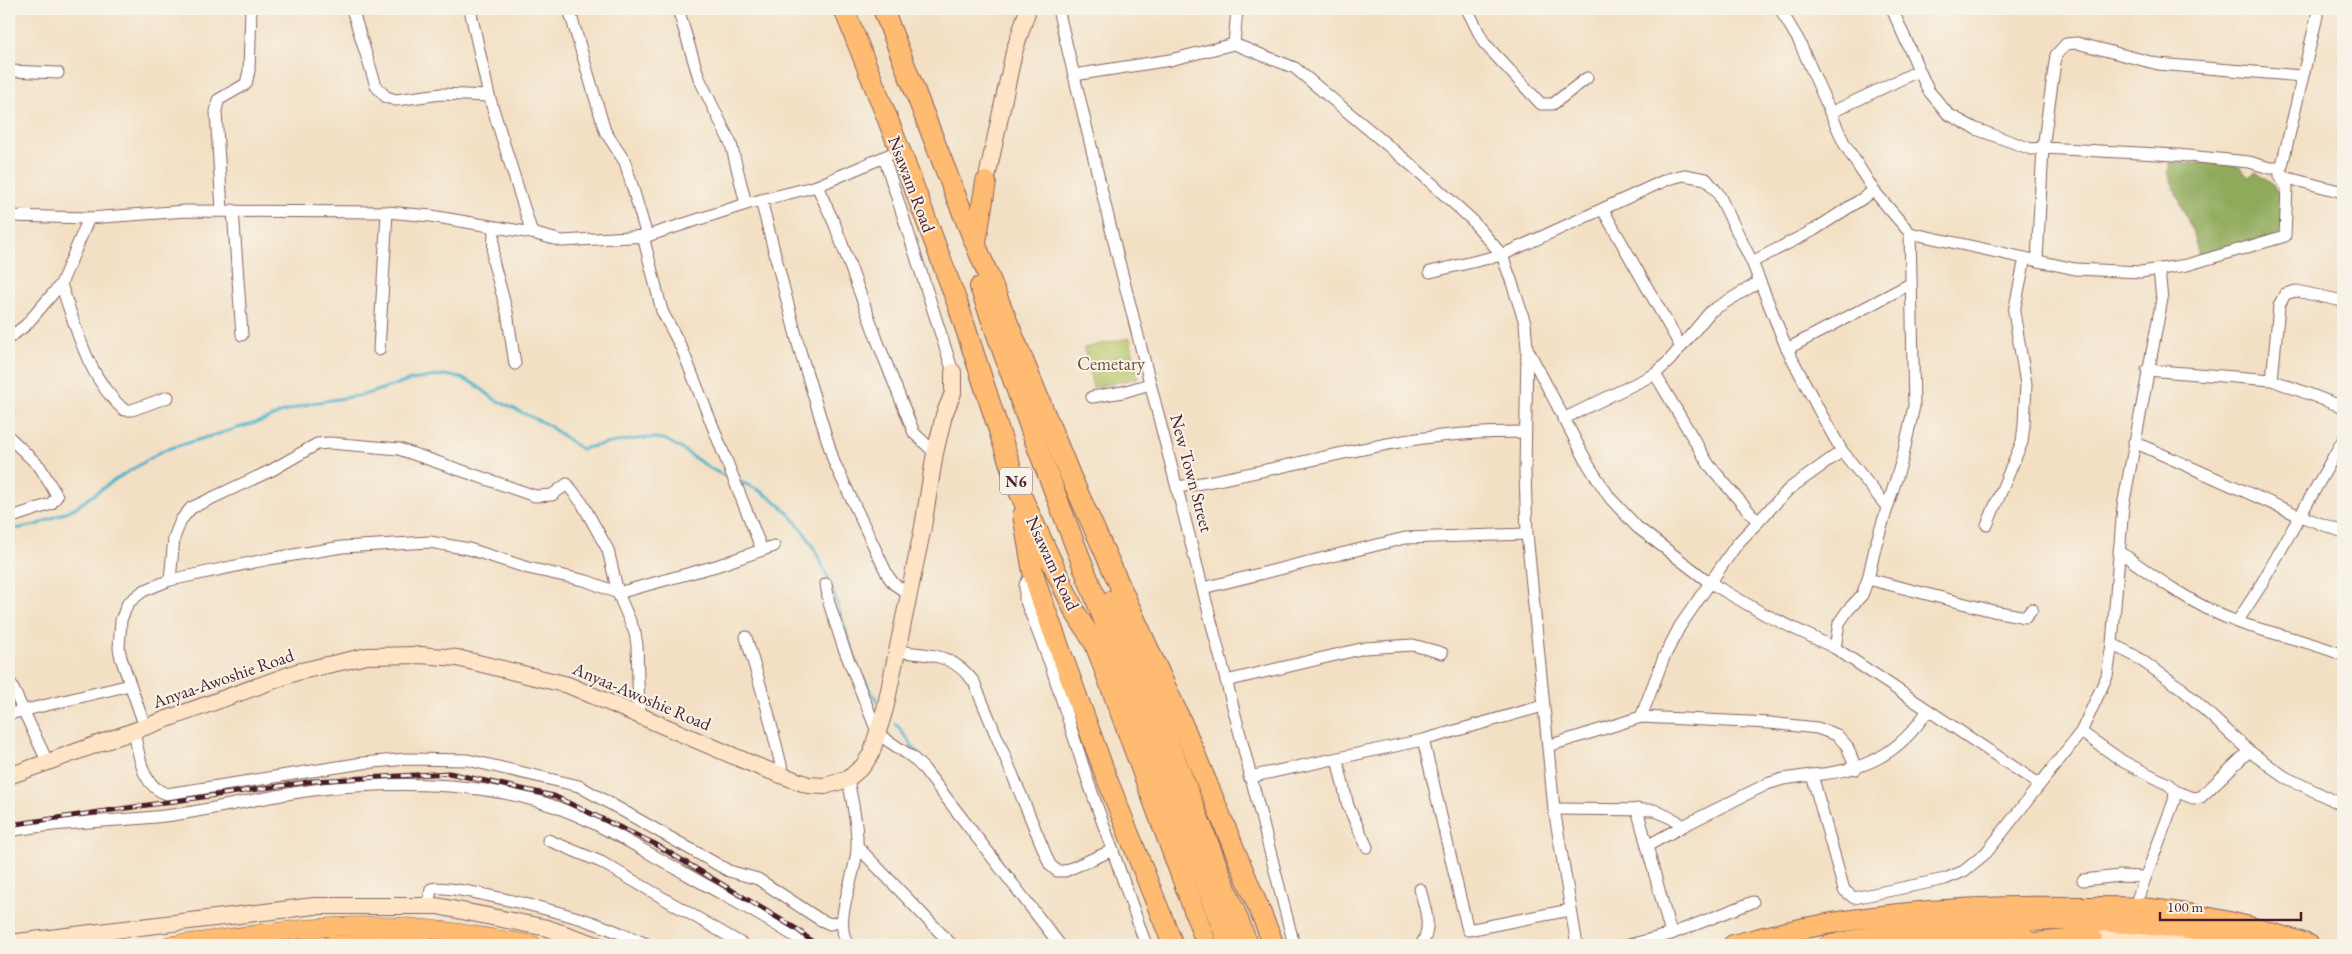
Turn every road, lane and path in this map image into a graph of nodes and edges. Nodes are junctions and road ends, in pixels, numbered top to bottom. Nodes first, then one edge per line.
1 (251, 9) edge
2 (352, 9) edge
3 (470, 9) edge
4 (569, 9) edge
5 (678, 9) edge
6 (844, 9) edge
7 (868, 9) edge
8 (883, 9) edge
9 (1028, 9) edge
10 (1058, 9) edge
11 (1237, 9) edge
12 (1467, 9) edge
13 (1780, 9) edge
14 (1892, 9) edge
15 (2317, 9) edge
16 (1234, 44) junction
17 (9, 71) edge
18 (1918, 71) junction
19 (58, 73) dead end
20 (1074, 75) junction
21 (2302, 76) junction
22 (1587, 78) dead end
23 (489, 96) junction
24 (1830, 113) junction
25 (2043, 148) junction
26 (892, 154) junction
27 (2280, 172) junction
28 (986, 182) junction
29 (817, 186) junction
30 (953, 189) junction
31 (1874, 191) junction
32 (2343, 192) edge
33 (761, 200) junction
34 (746, 204) junction
35 (228, 210) junction
36 (1602, 210) junction
37 (387, 212) junction
38 (9, 216) edge
39 (89, 218) junction
40 (494, 228) junction
41 (532, 233) junction
42 (1910, 233) junction
43 (645, 236) junction
44 (976, 242) junction
45 (1502, 255) junction
46 (2025, 258) junction
47 (2037, 260) junction
48 (1752, 262) junction
49 (2160, 270) junction
50 (1430, 272) dead end
51 (1759, 282) junction
52 (61, 284) junction
53 (1910, 284) junction
54 (2343, 301) edge
55 (242, 335) dead end
56 (9, 338) edge
57 (1681, 347) junction
58 (1527, 348) junction
59 (1787, 349) junction
60 (379, 350) dead end
61 (515, 364) dead end
62 (2147, 370) junction
63 (953, 372) joint
64 (1655, 374) junction
65 (2272, 380) junction
66 (1150, 384) junction
67 (168, 397) dead end
68 (1092, 397) dead end
69 (2343, 407) edge
70 (1563, 419) junction
71 (1524, 432) junction
72 (9, 437) edge
73 (2343, 440) edge
74 (2134, 442) junction
75 (1842, 451) junction
76 (935, 454) junction
77 (1070, 475) junction
78 (1178, 487) junction
79 (1018, 489) junction
80 (1887, 507) junction
81 (2300, 516) junction
82 (9, 518) edge
83 (1758, 522) junction
84 (1987, 525) dead end
85 (2343, 532) edge
86 (1527, 534) junction
87 (774, 546) dead end
88 (762, 550) junction
89 (2119, 551) junction
90 (1032, 572) junction
91 (1868, 579) junction
92 (170, 580) junction
93 (1709, 582) junction
94 (826, 584) dead end
95 (1203, 588) junction
96 (618, 593) junction
97 (909, 594) junction
98 (2032, 609) dead end
99 (1075, 612) junction
100 (2237, 622) junction
101 (746, 637) dead end
102 (2112, 644) junction
103 (1835, 648) junction
104 (896, 651) junction
105 (1442, 653) dead end
106 (2343, 655) edge
107 (9, 680) edge
108 (1226, 681) junction
109 (130, 685) junction
110 (1544, 706) junction
111 (1928, 710) junction
112 (23, 712) junction
113 (9, 714) edge
114 (639, 716) junction
115 (1641, 717) junction
116 (140, 729) junction
117 (2081, 732) junction
118 (878, 734) junction
119 (1423, 740) junction
120 (1548, 746) junction
121 (2249, 751) junction
122 (1337, 758) junction
123 (48, 763) junction
124 (1856, 769) junction
125 (1812, 775) junction
126 (9, 776) edge
127 (784, 777) junction
128 (1249, 777) junction
129 (848, 779) junction
130 (2039, 784) junction
131 (2175, 792) junction
132 (2343, 805) edge
133 (1637, 808) junction
134 (1554, 809) junction
135 (1683, 826) junction
136 (9, 831) edge
137 (548, 840) dead end
138 (857, 846) junction
139 (1647, 846) junction
140 (1367, 847) dead end
141 (1113, 850) junction
142 (2146, 877) junction
143 (2083, 880) dead end
144 (1420, 889) dead end
145 (1753, 902) dead end
146 (428, 906) junction
147 (2134, 908) junction
148 (1570, 910) junction
149 (842, 922) junction
150 (1671, 934) junction
151 (2092, 938) junction
152 (1169, 939) edge
153 (9, 943) edge
154 (170, 945) edge
155 (331, 945) edge
156 (423, 945) edge
157 (533, 945) edge
158 (597, 945) edge
159 (649, 945) edge
160 (744, 945) edge
161 (808, 945) edge
162 (848, 945) edge
163 (952, 945) edge
164 (1060, 945) edge
165 (1146, 945) edge
166 (1192, 945) edge
167 (1207, 945) edge
168 (1229, 945) edge
169 (1248, 945) edge
170 (1274, 945) edge
171 (1294, 945) edge
172 (1421, 945) edge
173 (1577, 945) edge
174 (1629, 945) edge
175 (1733, 945) edge
176 (1827, 945) edge
177 (1899, 945) edge
178 (2008, 945) edge
179 (2196, 945) edge
180 (2276, 945) edge
181 (2310, 945) edge

1 - 35 street
2 - 23 street
3 - 23 street
4 - 43 street
5 - 34 street
6 - 26 highway, Nsawam Road / N6
7 - 168 highway, Nsawam Road / N6
8 - 30 highway
9 - 28 street
10 - 20 street, New Town Street
11 - 16 street
12 - 22 street
13 - 24 street
14 - 18 street
15 - 21 street
16 - 20 street
16 - 45 street
17 - 19 street
18 - 24 street
18 - 25 street
20 - 66 street, New Town Street
21 - 25 street
21 - 27 street
23 - 41 street
24 - 31 street
25 - 27 street
25 - 47 street
26 - 29 street
26 - 63 street
26 - 79 highway, Nsawam Road / N6
27 - 32 street
27 - 49 street
28 - 30 highway
28 - 44 highway
29 - 33 street
29 - 76 street
30 - 44 highway
31 - 42 street
31 - 48 street
33 - 34 street
33 - 97 street
34 - 43 street
35 - 37 street
35 - 39 street
35 - 55 street
36 - 45 street
36 - 48 street
36 - 57 street
37 - 40 street
37 - 60 street
38 - 39 street
39 - 52 street
40 - 41 street
40 - 61 street
41 - 43 street
42 - 46 street
42 - 53 street
43 - 88 street
44 - 77 highway
45 - 50 street
45 - 58 street
46 - 47 street
46 - 84 street
47 - 49 street
48 - 51 street
49 - 62 street
51 - 57 street
51 - 59 street
52 - 56 street
52 - 67 street
53 - 59 street
53 - 80 street
54 - 65 street
57 - 64 street
58 - 70 street
58 - 71 street
59 - 75 street
62 - 65 street
62 - 74 street
63 - 76 street, Anyaa-Awoshie Road
64 - 70 street
64 - 83 street
65 - 69 street
66 - 68 street
66 - 78 street, New Town Street
70 - 93 street
71 - 78 street
71 - 86 street
72 - 82 street
73 - 81 street
74 - 81 street
74 - 89 street
75 - 80 street
75 - 83 street
76 - 97 street, Anyaa-Awoshie Road
77 - 169 highway
77 - 170 highway
78 - 95 street, New Town Street
79 - 90 highway
79 - 99 highway, Nsawam Road / N6
80 - 91 street
81 - 85 street
81 - 100 street
83 - 93 street
86 - 95 street
86 - 110 street
87 - 88 street
88 - 96 street
89 - 100 street
89 - 102 street
90 - 141 street
90 - 152 highway
91 - 98 street
91 - 103 street
92 - 96 street
92 - 96 street
92 - 109 street
93 - 103 street
93 - 115 street
94 - 118 street
95 - 108 street, New Town Street
96 - 114 street
97 - 104 street, Anyaa-Awoshie Road
99 - 166 highway
99 - 167 highway, Nsawam Road / N6
100 - 106 street
101 - 127 street
102 - 117 street
102 - 121 street
103 - 111 street
104 - 118 street, Anyaa-Awoshie Road
104 - 141 street
105 - 108 street
107 - 112 street
108 - 128 street, New Town Street
109 - 112 street
109 - 116 street
110 - 119 street
110 - 120 street
111 - 124 street
111 - 130 street
112 - 113 street
112 - 123 street
114 - 116 street, Anyaa-Awoshie Road
114 - 127 street, Anyaa-Awoshie Road
115 - 120 street
115 - 124 street
116 - 123 street, Anyaa-Awoshie Road
116 - 149 street
117 - 130 street
117 - 131 street
118 - 129 street, Anyaa-Awoshie Road
118 - 164 street
119 - 122 street
119 - 148 street
120 - 134 street
121 - 131 street
121 - 132 street
122 - 128 street
122 - 140 street
123 - 126 street, Anyaa-Awoshie Road
124 - 125 street
125 - 130 street
125 - 135 street
127 - 129 street, Anyaa-Awoshie Road
128 - 171 street, New Town Street
129 - 138 street
131 - 142 street
133 - 134 street
133 - 135 street
133 - 139 street
134 - 148 street
135 - 139 street
136 - 161 street
137 - 160 street
138 - 149 street
138 - 163 street
139 - 150 street
141 - 165 street
142 - 143 street
142 - 147 street
144 - 172 street
145 - 150 street
146 - 153 street
146 - 158 street
146 - 159 street
147 - 175 highway
147 - 181 highway
148 - 173 street
149 - 162 street
150 - 174 street
151 - 177 main road
151 - 178 highway
151 - 179 street
154 - 157 main road
155 - 156 main road
176 - 180 main road

